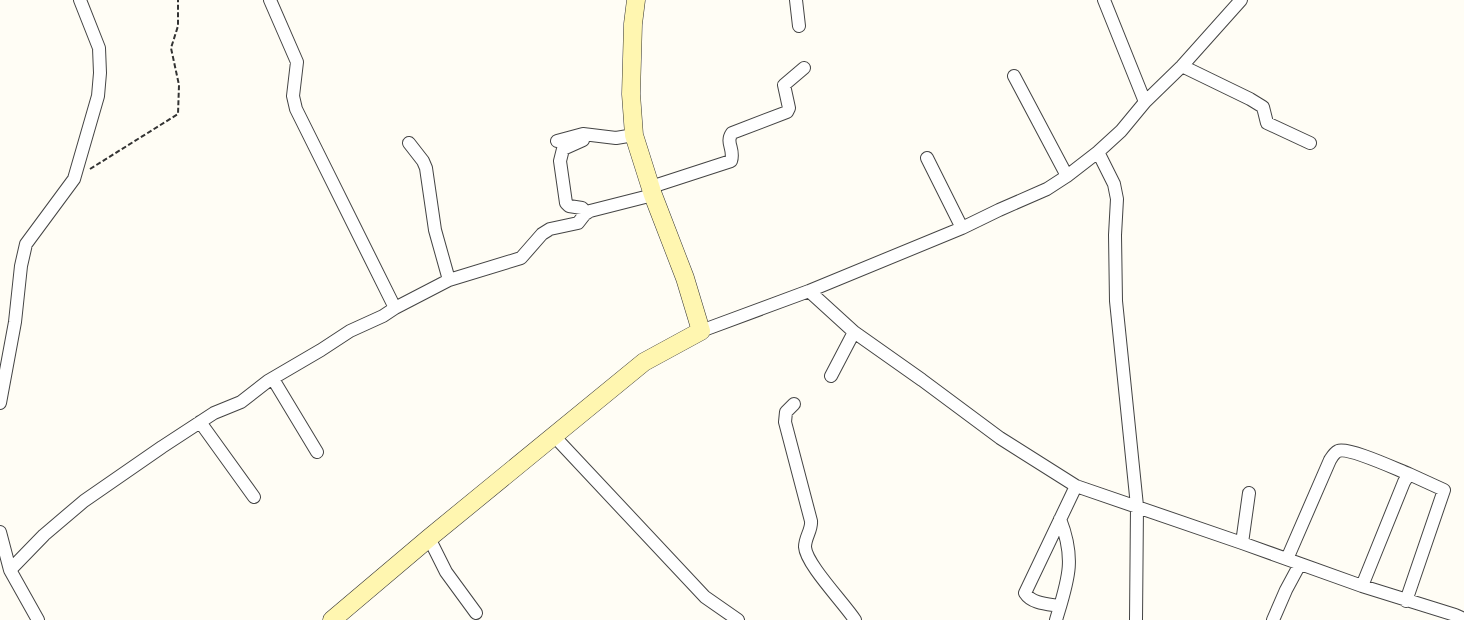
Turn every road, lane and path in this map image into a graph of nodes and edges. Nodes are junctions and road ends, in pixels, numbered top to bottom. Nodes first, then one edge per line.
1 (80, 0) edge
2 (178, 0) edge
3 (270, 0) edge
4 (636, 0) edge
5 (796, 0) edge
6 (1104, 0) edge
7 (1241, 0) edge
8 (799, 26) dead end
9 (1182, 66) junction
10 (804, 68) dead end
11 (1014, 76) dead end
12 (1145, 102) junction
13 (583, 134) junction
14 (634, 135) junction
15 (557, 141) dead end
16 (409, 143) dead end
17 (1310, 143) dead end
18 (1098, 152) junction
19 (928, 158) dead end
20 (1067, 176) junction
21 (74, 179) junction
22 (652, 191) junction
23 (587, 213) junction
24 (962, 228) junction
25 (449, 280) junction
26 (810, 291) junction
27 (395, 308) junction
28 (701, 331) junction
29 (854, 332) junction
30 (831, 376) dead end
31 (273, 378) junction
32 (0, 404) edge
33 (794, 404) dead end
34 (200, 422) junction
35 (554, 436) junction
36 (317, 452) dead end
37 (1409, 474) junction
38 (1076, 486) junction
39 (1249, 493) dead end
40 (254, 497) dead end
41 (1137, 506) junction
42 (1060, 519) junction
43 (0, 532) edge
44 (430, 538) junction
45 (1242, 543) junction
46 (1287, 559) junction
47 (1300, 564) junction
48 (10, 570) junction
49 (1362, 586) junction
50 (1406, 601) junction
51 (1060, 606) junction
52 (476, 613) dead end
53 (1458, 618) edge
54 (38, 620) edge
55 (332, 620) edge
56 (738, 620) edge
57 (855, 620) edge
58 (1056, 620) edge
59 (1136, 620) edge
60 (1273, 620) edge

1 - 21 street
2 - 21 path
3 - 27 street
4 - 14 street
5 - 8 street
6 - 12 street
7 - 9 street
9 - 12 street
9 - 17 street
10 - 22 street
11 - 20 street
12 - 18 street
13 - 14 street
13 - 15 street
13 - 23 street
14 - 22 street
16 - 25 street
18 - 20 street
18 - 41 street
19 - 24 street
20 - 24 street
21 - 32 street
22 - 23 street
22 - 28 street
23 - 25 street
24 - 26 street
25 - 27 street
26 - 28 street
26 - 29 street
27 - 31 street
28 - 35 street
29 - 30 street
29 - 38 street
31 - 34 street
31 - 36 street
33 - 57 street
34 - 40 street
34 - 48 street
35 - 44 street
35 - 56 street
37 - 46 street
37 - 49 street
37 - 50 street
38 - 41 street
38 - 42 street
39 - 45 street
41 - 45 street
41 - 59 street
42 - 51 street
42 - 51 street
43 - 48 street
44 - 52 street
44 - 55 street
45 - 46 street
46 - 47 street
47 - 49 street
47 - 60 street
48 - 54 street
49 - 50 street
50 - 53 street
51 - 58 street

